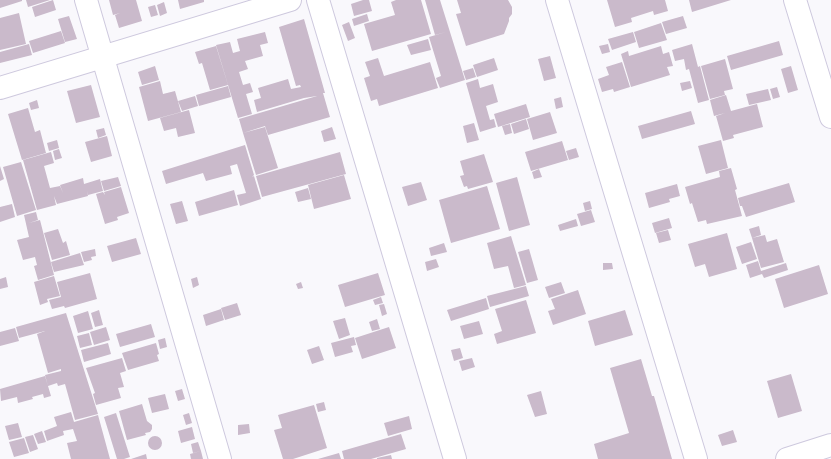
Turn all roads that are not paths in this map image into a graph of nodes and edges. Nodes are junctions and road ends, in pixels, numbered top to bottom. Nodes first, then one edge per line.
1 (86, 0) edge
2 (290, 0) edge
3 (318, 0) edge
4 (557, 0) edge
5 (795, 0) edge
6 (103, 57) junction
7 (0, 88) edge
8 (831, 117) edge
9 (831, 445) edge
10 (220, 459) edge
11 (455, 459) edge
12 (696, 459) edge
13 (787, 459) edge

1 - 6 street
2 - 6 street
3 - 11 street
4 - 12 street
5 - 8 street
6 - 7 street
6 - 10 street
9 - 13 street

